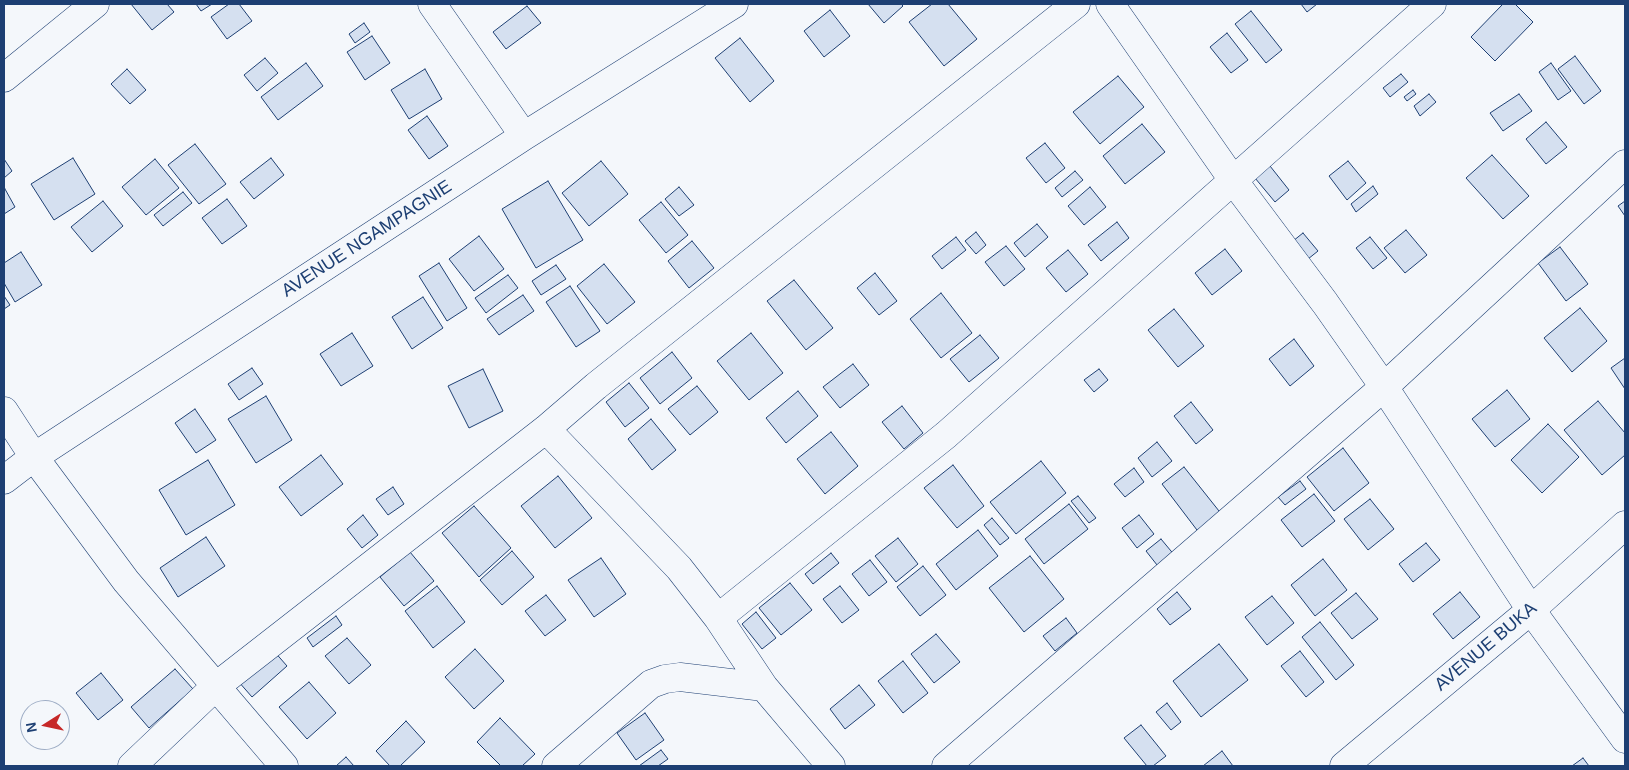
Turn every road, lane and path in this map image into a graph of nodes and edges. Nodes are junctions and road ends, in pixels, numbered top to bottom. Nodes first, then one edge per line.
1 (95, 4) edge
2 (432, 4) edge
3 (734, 4) edge
4 (1076, 4) edge
5 (1110, 4) edge
6 (1432, 4) edge
7 (4, 78) edge
8 (524, 136) junction
9 (1625, 164) edge
10 (1233, 180) junction
11 (1384, 387) junction
12 (4, 411) edge
13 (546, 429) junction
14 (34, 457) junction
15 (4, 480) edge
16 (1625, 526) edge
17 (1531, 610) junction
18 (718, 618) junction
19 (215, 687) junction
20 (764, 687) junction
21 (1617, 708) edge
22 (1625, 739) edge
23 (132, 766) edge
24 (284, 766) edge
25 (556, 766) edge
26 (831, 766) edge
27 (946, 766) edge
28 (1344, 766) edge

1 - 7 street
2 - 8 street
3 - 8 street, AVENUE NGAMPAGNIE
4 - 13 street
5 - 10 street
6 - 10 street
8 - 14 street, AVENUE NGAMPAGNIE
9 - 11 street
10 - 11 street
10 - 18 street
11 - 17 street
11 - 27 street
12 - 14 street
13 - 18 street
13 - 19 street
14 - 15 street, AVENUE NGAMPAGNIE
14 - 19 street
16 - 17 street, AVENUE BUKA
17 - 21 street
17 - 28 street, AVENUE BUKA
18 - 20 street
19 - 23 street
19 - 24 street
20 - 25 street
20 - 26 street
21 - 22 street

